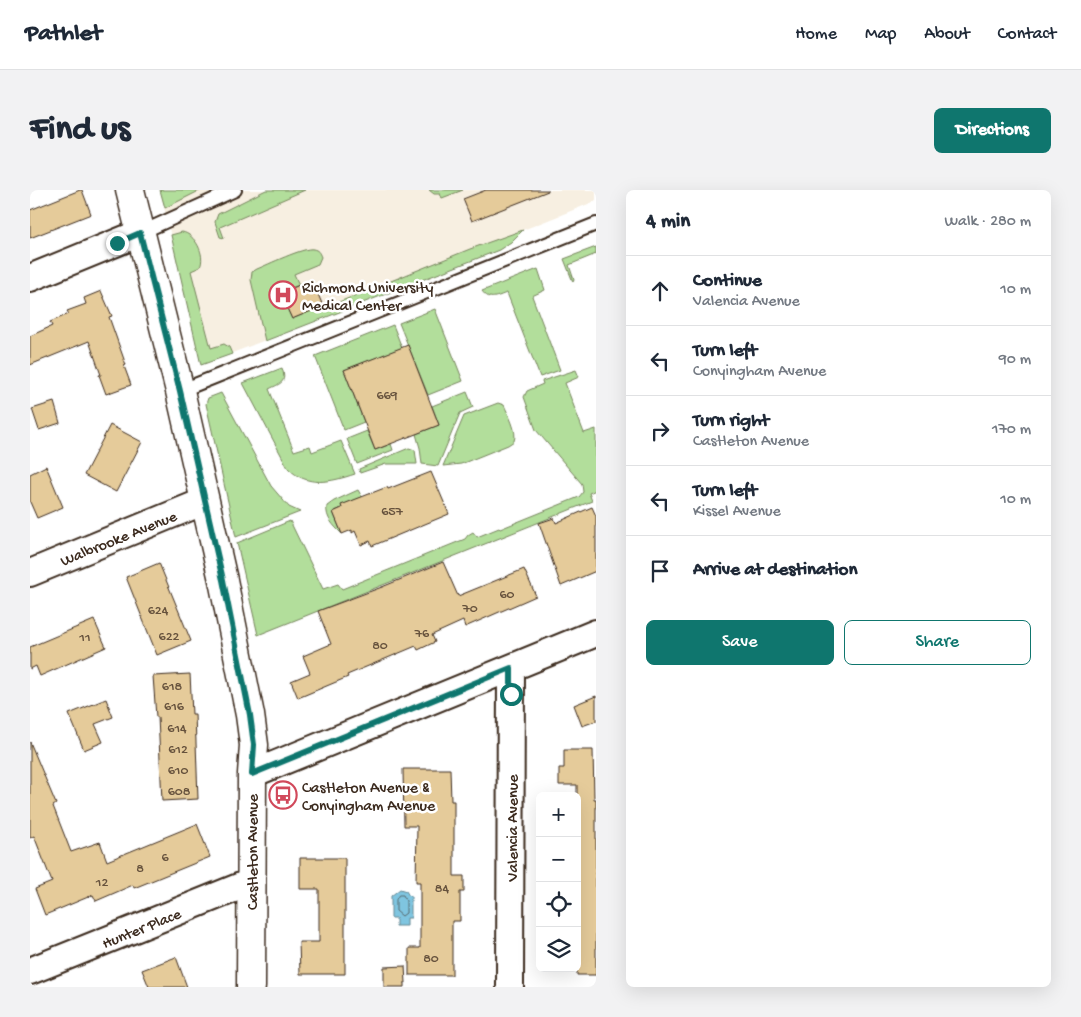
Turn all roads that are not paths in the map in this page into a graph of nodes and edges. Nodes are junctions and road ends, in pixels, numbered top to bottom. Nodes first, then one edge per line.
1 (130, 190) edge
2 (234, 190) edge
3 (596, 224) edge
4 (140, 233) junction
5 (30, 278) edge
6 (180, 391) junction
7 (206, 501) junction
8 (30, 573) edge
9 (596, 634) edge
10 (511, 668) junction
11 (252, 774) junction
12 (251, 882) junction
13 (30, 972) edge
14 (251, 987) edge
15 (510, 987) edge

1 - 4 street, Castleton Avenue
2 - 4 lane
3 - 6 lane
4 - 5 street
4 - 6 street, Castleton Avenue
6 - 7 street, Castleton Avenue
7 - 8 street, Walbrooke Avenue
7 - 11 street, Castleton Avenue
9 - 10 street
10 - 11 street
10 - 15 street, Valencia Avenue
11 - 12 street, Castleton Avenue
12 - 13 street, Hunter Place
12 - 14 street, Castleton Avenue

